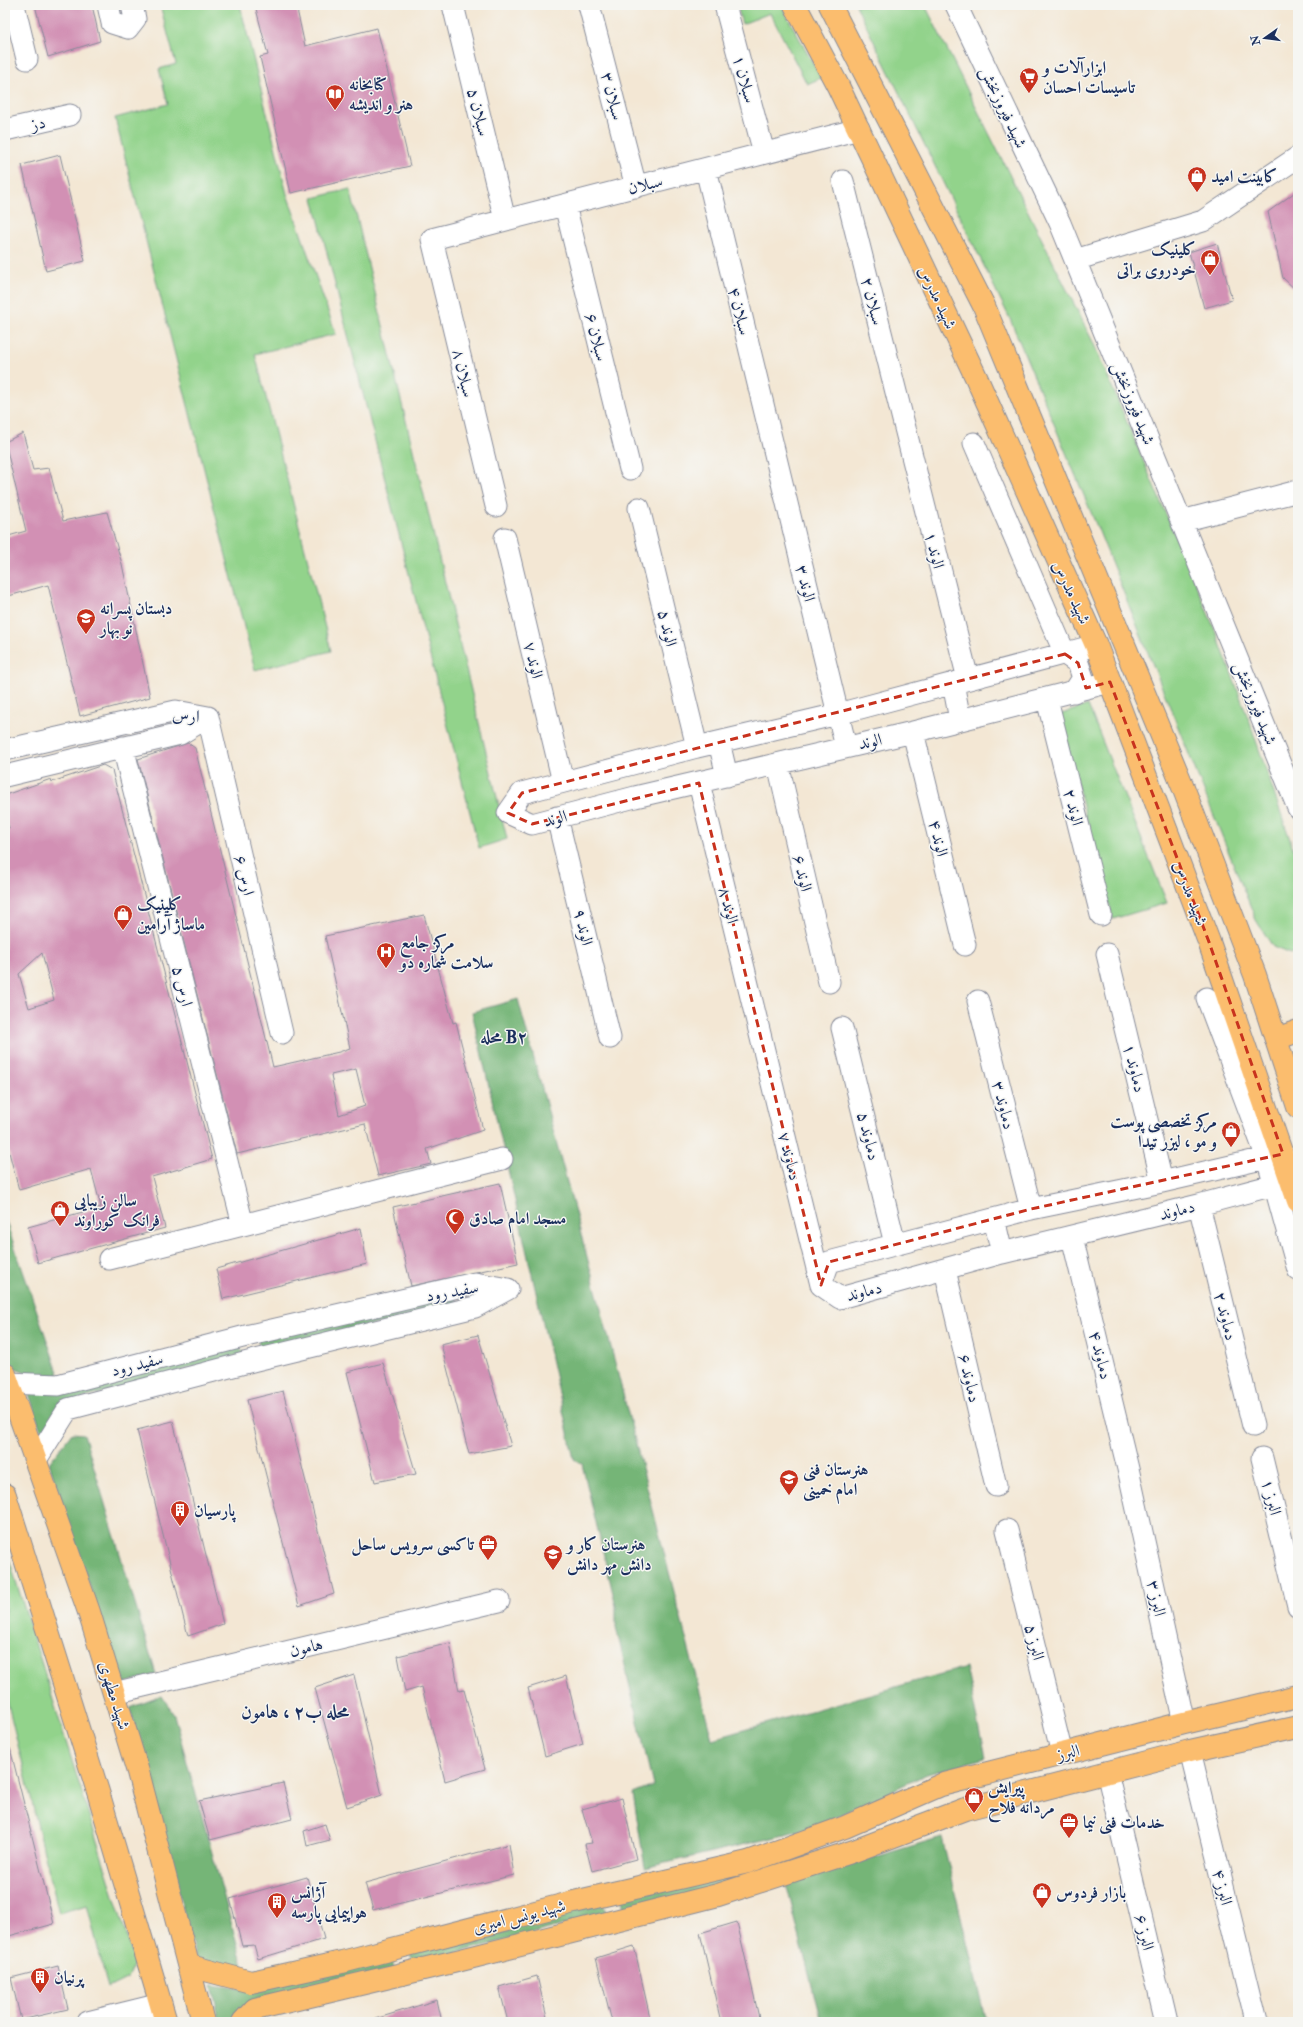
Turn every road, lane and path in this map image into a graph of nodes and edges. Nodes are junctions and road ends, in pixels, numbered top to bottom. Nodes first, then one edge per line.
1 (14, 5) edge
2 (108, 5) edge
3 (132, 5) edge
4 (453, 5) edge
5 (589, 5) edge
6 (725, 5) edge
7 (795, 5) edge
8 (830, 5) edge
9 (957, 5) edge
10 (27, 59) dead end
11 (70, 115) dead end
12 (859, 129) junction
13 (5, 130) edge
14 (764, 153) junction
15 (1298, 157) edge
16 (706, 169) junction
17 (843, 181) dead end
18 (636, 187) junction
19 (565, 205) junction
20 (505, 220) junction
21 (432, 239) joint
22 (1075, 260) junction
23 (1008, 364) junction
24 (976, 377) junction
25 (902, 422) joint
26 (974, 443) dead end
27 (775, 453) joint
28 (630, 469) dead end
29 (1298, 491) edge
30 (496, 506) dead end
31 (639, 508) dead end
32 (1182, 522) junction
33 (505, 538) dead end
34 (1096, 645) junction
35 (1065, 654) junction
36 (960, 681) junction
37 (1110, 682) junction
38 (1074, 692) junction
39 (1047, 699) junction
40 (838, 714) junction
41 (208, 717) junction
42 (960, 720) junction
43 (913, 732) junction
44 (47, 740) junction
45 (719, 742) junction
46 (123, 747) junction
47 (697, 747) junction
48 (846, 747) junction
49 (5, 750) edge
50 (52, 764) junction
51 (778, 764) junction
52 (628, 765) junction
53 (5, 776) edge
54 (727, 776) junction
55 (563, 782) junction
56 (699, 783) junction
57 (635, 797) junction
58 (1297, 802) edge
59 (558, 817) junction
60 (1101, 914) dead end
61 (964, 945) dead end
62 (1107, 954) dead end
63 (829, 982) dead end
64 (1207, 998) dead end
65 (978, 1001) dead end
66 (758, 1027) joint
67 (842, 1028) dead end
68 (1298, 1031) edge
69 (282, 1033) dead end
70 (610, 1038) dead end
71 (1276, 1039) junction
72 (1298, 1107) edge
73 (1275, 1156) junction
74 (502, 1159) dead end
75 (1162, 1182) junction
76 (1288, 1188) edge
77 (1123, 1190) junction
78 (1199, 1205) junction
79 (1031, 1209) junction
80 (994, 1219) junction
81 (1129, 1222) junction
82 (243, 1225) junction
83 (1072, 1237) junction
84 (895, 1244) junction
85 (1002, 1253) junction
86 (108, 1259) dead end
87 (944, 1270) junction
88 (1298, 1270) edge
89 (821, 1285) junction
90 (463, 1286) junction
91 (467, 1309) junction
92 (250, 1335) junction
93 (256, 1360) junction
94 (6, 1379) edge
95 (1253, 1426) dead end
96 (1262, 1458) dead end
97 (36, 1460) junction
98 (1129, 1473) joint
99 (996, 1486) dead end
100 (5, 1495) edge
101 (1007, 1530) dead end
102 (498, 1601) dead end
103 (1298, 1606) edge
104 (114, 1693) junction
105 (1298, 1696) edge
106 (1251, 1707) junction
107 (1184, 1723) junction
108 (1298, 1727) edge
109 (1259, 1735) junction
110 (1190, 1751) junction
111 (1062, 1754) junction
112 (995, 1771) junction
113 (1107, 1772) junction
114 (1002, 1799) junction
115 (845, 1827) joint
116 (854, 1851) joint
117 (748, 1862) junction
118 (754, 1883) junction
119 (612, 1893) junction
120 (617, 1920) junction
121 (401, 1947) junction
122 (190, 1966) junction
123 (406, 1973) junction
124 (163, 2013) edge
125 (88, 2022) edge
126 (203, 2022) edge
127 (243, 2022) edge
128 (1166, 2022) edge
129 (1256, 2022) edge

1 - 10 street
2 - 3 street
4 - 20 street, سبلان ۵
5 - 18 street, سبلان ۳
6 - 14 street, سبلان ۱
7 - 12 main road, شهید مدرس
8 - 23 main road, شهید مدرس
9 - 22 street, شهید فیروزبخش
11 - 13 street, دز
12 - 14 street, سبلان
12 - 24 main road, شهید مدرس
14 - 16 street, سبلان
15 - 22 street
16 - 18 street, سبلان
16 - 27 street, سبلان ۴
17 - 25 street, سبلان ۲
18 - 19 street, سبلان
19 - 20 street, سبلان
19 - 28 street, سبلان ۶
20 - 21 street, سبلان
21 - 30 street, سبلان ۸
22 - 32 street, شهید فیروزبخش
23 - 24 main road
23 - 71 main road, شهید مدرس
24 - 34 main road, شهید مدرس
25 - 36 street, الوند ۱
26 - 35 street
27 - 40 street, الوند ۳
29 - 32 street
31 - 47 street, الوند ۵
32 - 58 street, شهید فیروزبخش
33 - 55 street, الوند ۷
34 - 35 street, الوند
34 - 37 main road, شهید مدرس
35 - 36 street, الوند
35 - 38 street
36 - 40 street, الوند
36 - 42 street, الوند ۱
37 - 38 street, الوند
37 - 73 main road, شهید مدرس
38 - 39 street, الوند
39 - 42 street, الوند
39 - 60 street, الوند ۲
40 - 45 street, الوند
40 - 48 street, الوند ۳
41 - 44 street, ارس
41 - 46 street, ارس
41 - 69 street, ارس ۶
42 - 43 street, الوند
43 - 48 street, الوند
43 - 61 street, الوند ۴
44 - 49 street, ارس
44 - 50 street
45 - 47 street, الوند
45 - 54 street
46 - 50 street, ارس
46 - 82 street, ارس ۵
47 - 52 street, الوند
48 - 51 street, الوند
50 - 53 street, ارس
51 - 54 street, الوند
51 - 63 street, الوند ۶
52 - 55 street, الوند
52 - 57 street
54 - 56 street, الوند
55 - 59 street, الوند
56 - 57 street, الوند
56 - 66 street, الوند ۸
57 - 59 street, الوند
59 - 70 street, الوند ۹
62 - 75 street, دماوند ۱
64 - 73 street
65 - 79 street, دماوند ۳
66 - 89 street, دماوند ۷
67 - 84 street, دماوند ۵
68 - 71 main road
71 - 72 main road, شهید مدرس
73 - 75 street, دماوند
73 - 76 main road, شهید مدرس
74 - 82 street
75 - 77 street, دماوند
76 - 78 street, دماوند
76 - 88 street
77 - 79 street, دماوند
77 - 81 street
78 - 81 street, دماوند
78 - 95 street, دماوند ۲
79 - 80 street, دماوند
80 - 84 street, دماوند
80 - 85 street
81 - 83 street, دماوند
82 - 86 street
83 - 85 street, دماوند
83 - 98 street, دماوند ۴
84 - 89 street, دماوند
85 - 87 street, دماوند
87 - 89 street, دماوند
87 - 99 street, دماوند ۶
90 - 91 street
90 - 91 street, سفید رود
90 - 92 street, سفید رود
91 - 93 street, سفید رود
92 - 93 street
92 - 94 street, سفید رود
93 - 97 street, سفید رود
94 - 97 main road, شهید مطهری
96 - 103 street, البرز ۱
97 - 104 main road, شهید مطهری
98 - 107 street, البرز ۳
100 - 124 main road
101 - 111 street, البرز ۵
102 - 104 street, هامون
104 - 122 main road, شهید مطهری
105 - 106 main road, البرز
106 - 107 main road, البرز
106 - 109 main road
107 - 111 main road, البرز
108 - 109 main road, البرز
109 - 110 main road, البرز
110 - 113 main road, البرز
110 - 129 street, البرز ۴
111 - 112 main road, البرز
112 - 114 main road
112 - 115 main road, البرز
113 - 114 main road, البرز
113 - 128 street, البرز ۶
114 - 116 main road, البرز
115 - 117 main road, شهید یونس امیری
116 - 118 main road, شهید یونس امیری
117 - 118 main road
117 - 119 main road, شهید یونس امیری
118 - 120 main road, شهید یونس امیری
119 - 120 main road
119 - 121 main road, شهید یونس امیری
120 - 123 main road, شهید یونس امیری
121 - 122 main road, شهید یونس امیری
121 - 123 main road
122 - 126 main road, شهید مطهری
123 - 127 main road, شهید یونس امیری
124 - 125 street

